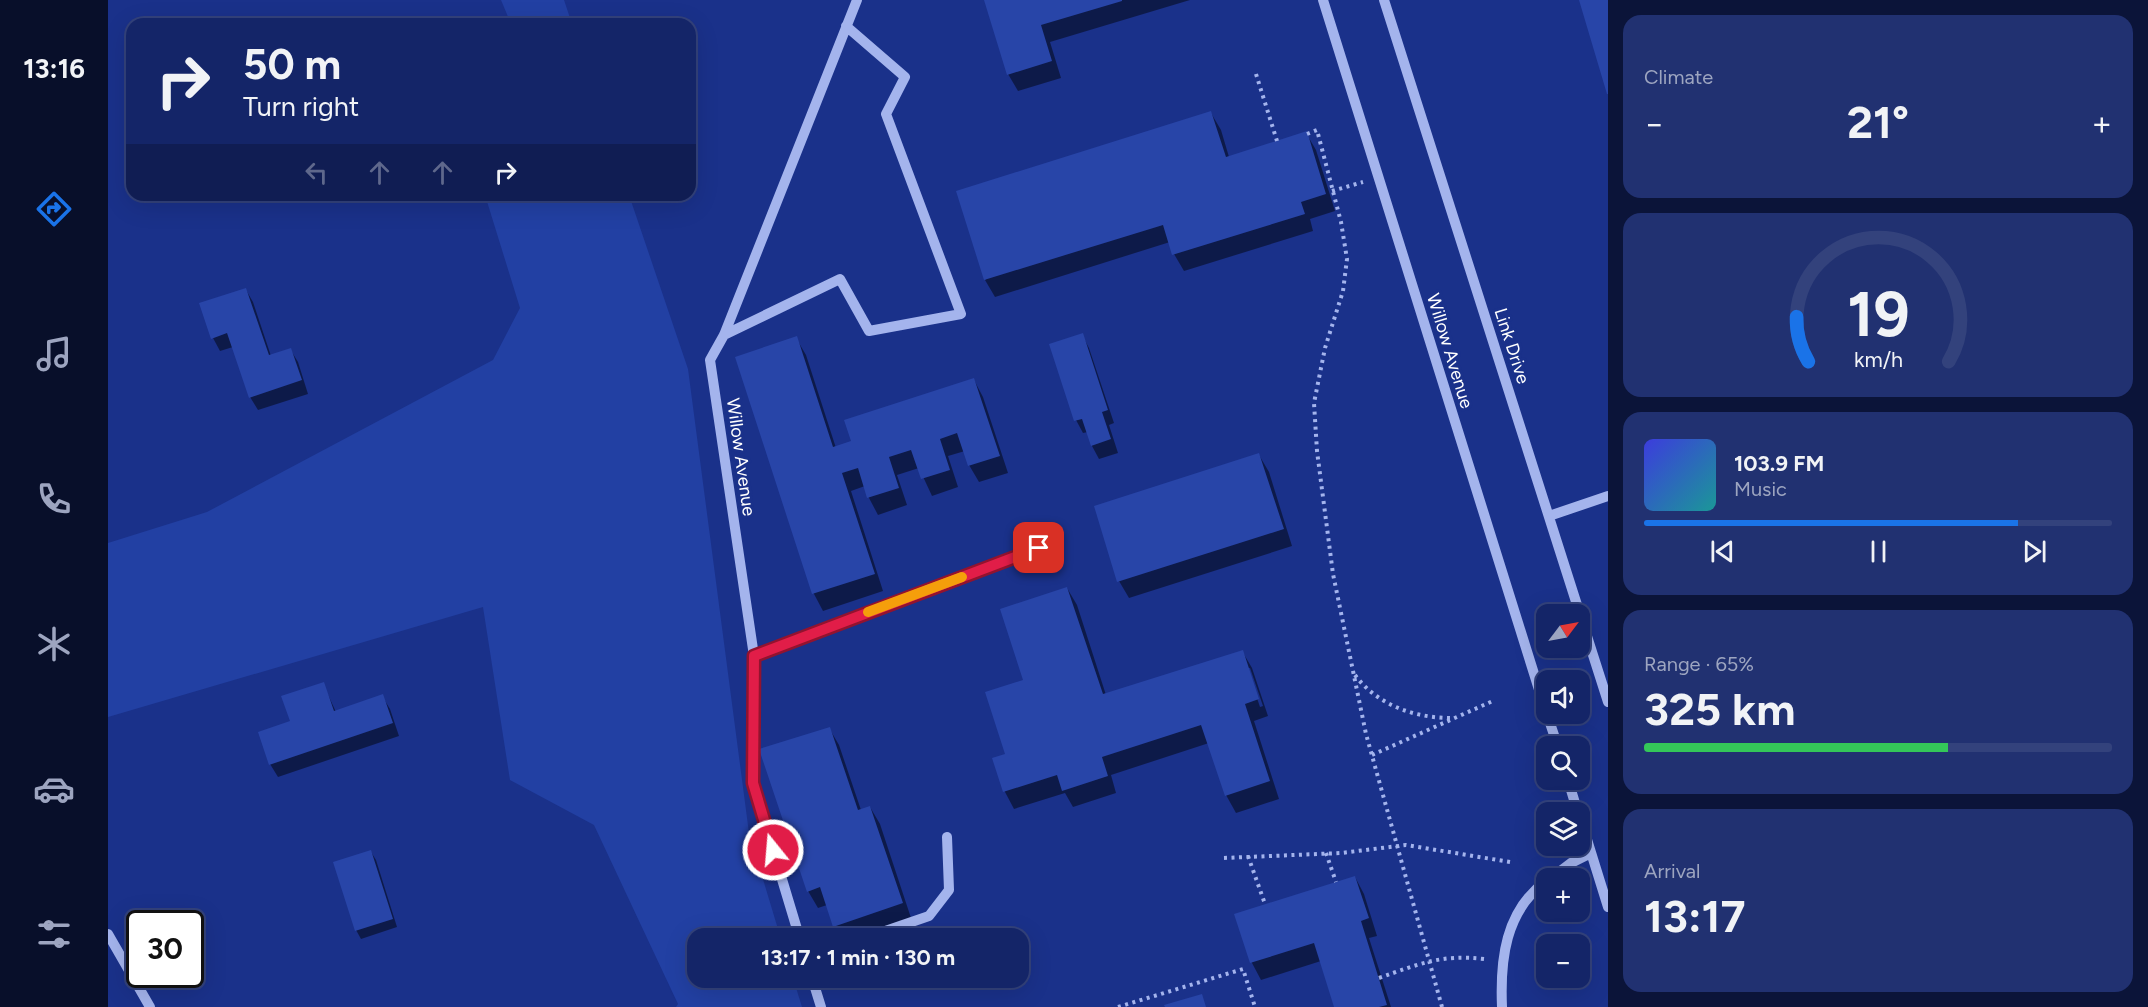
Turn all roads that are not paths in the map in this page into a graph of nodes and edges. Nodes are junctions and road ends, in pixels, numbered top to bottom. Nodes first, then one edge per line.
1 (857, 0) edge
2 (1323, 0) edge
3 (1384, 0) edge
4 (846, 26) junction
5 (723, 335) junction
6 (1608, 496) edge
7 (1549, 516) junction
8 (1039, 548) dead end
9 (754, 656) junction
10 (1536, 678) edge
11 (1608, 702) edge
12 (947, 837) dead end
13 (1590, 850) edge
14 (1591, 853) junction
15 (1564, 868) edge
16 (1536, 893) edge
17 (1608, 907) edge
18 (797, 928) edge
19 (894, 928) edge
20 (108, 934) edge
21 (815, 988) edge
22 (150, 1007) edge
23 (821, 1007) edge
24 (1503, 1007) edge

1 - 4 street, Willow Avenue
2 - 10 street, Willow Avenue
3 - 7 street, Link Drive
4 - 5 street, Willow Avenue
4 - 5 street
5 - 9 street, Willow Avenue
6 - 7 street
7 - 11 street, Link Drive
8 - 9 street
9 - 18 street, Willow Avenue
12 - 19 street
13 - 14 street
14 - 15 street
14 - 17 street
16 - 24 street
20 - 22 street
21 - 23 street

